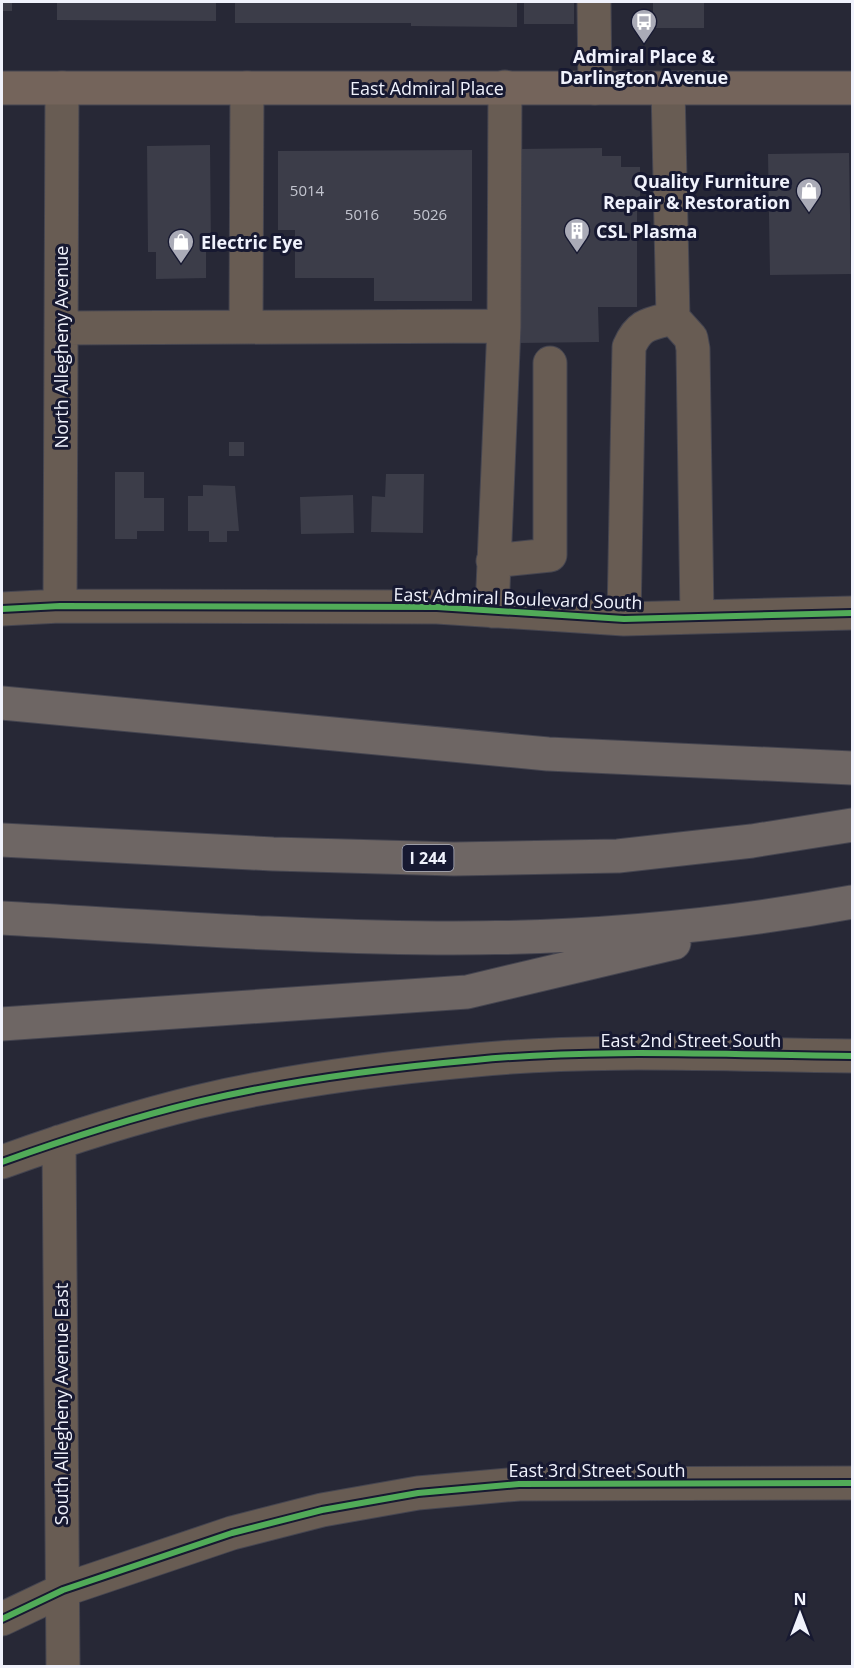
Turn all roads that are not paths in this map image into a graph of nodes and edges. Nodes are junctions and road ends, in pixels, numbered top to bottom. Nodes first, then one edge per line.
1 (594, 2) edge
2 (505, 87) junction
3 (2, 88) edge
4 (62, 88) junction
5 (247, 88) junction
6 (595, 88) junction
7 (668, 88) junction
8 (852, 88) edge
9 (673, 318) junction
10 (504, 326) junction
11 (246, 327) junction
12 (61, 328) junction
13 (550, 363) dead end
14 (493, 561) junction
15 (60, 606) junction
16 (2, 609) edge
17 (492, 610) junction
18 (852, 613) edge
19 (697, 617) junction
20 (624, 619) junction
21 (2, 703) edge
22 (852, 768) edge
23 (852, 825) edge
24 (2, 840) edge
25 (846, 903) edge
26 (2, 918) edge
27 (2, 1024) edge
28 (852, 1056) edge
29 (59, 1142) junction
30 (2, 1162) edge
31 (852, 1483) edge
32 (63, 1590) junction
33 (2, 1619) edge
34 (63, 1666) edge

1 - 6 street
2 - 5 main road, East Admiral Place
2 - 6 main road, East Admiral Place
2 - 10 street
3 - 4 main road, East Admiral Place
4 - 5 main road, East Admiral Place
4 - 12 street, North Allegheny Avenue
5 - 11 street
6 - 7 main road, East Admiral Place
7 - 8 main road, East Admiral Place
7 - 9 street
9 - 19 street
9 - 20 street
10 - 11 street
10 - 14 street
11 - 12 street
12 - 15 street, North Allegheny Avenue
13 - 14 street
14 - 17 street
15 - 16 street, East Admiral Boulevard South
15 - 17 street, East Admiral Boulevard South
17 - 20 street, East Admiral Boulevard South
18 - 19 street, East Admiral Boulevard South
19 - 20 street, East Admiral Boulevard South
21 - 22 highway
23 - 24 highway, I 244
25 - 26 highway
25 - 27 highway
28 - 29 street, East 2nd Street South
29 - 30 street, East 2nd Street South
29 - 32 street, South Allegheny Avenue East
31 - 32 street, East 3rd Street South
32 - 33 street, East 3rd Street South
32 - 34 street, South Allegheny Avenue East

